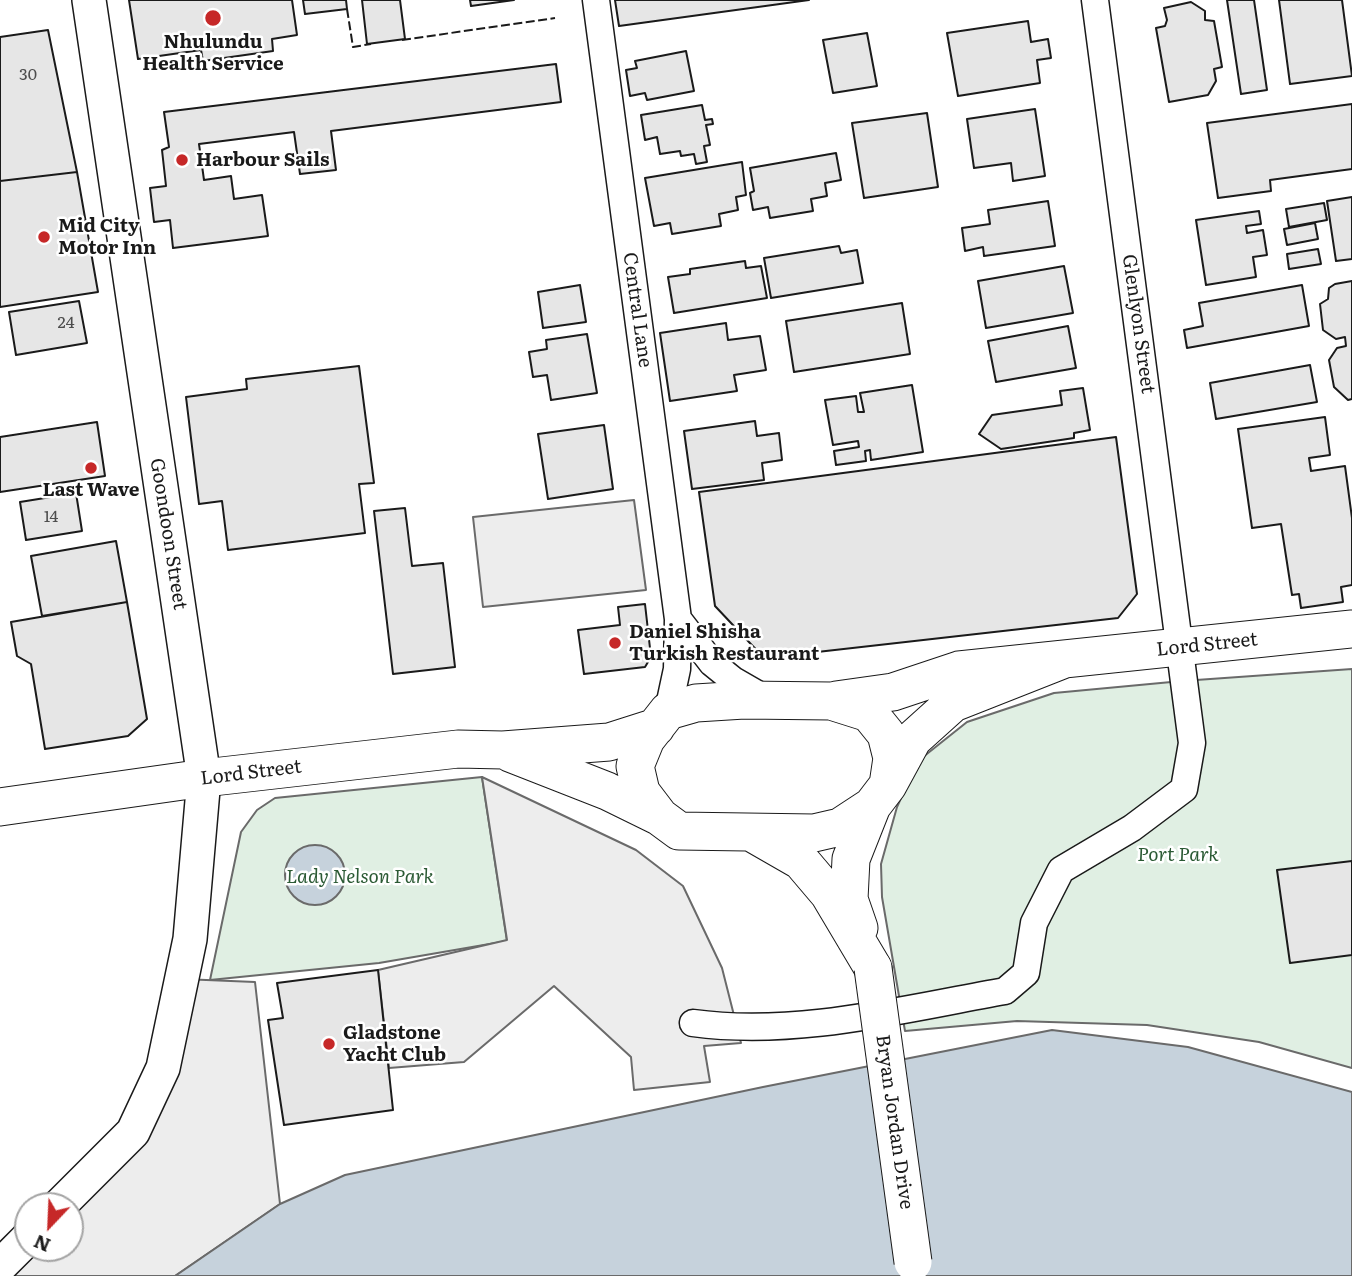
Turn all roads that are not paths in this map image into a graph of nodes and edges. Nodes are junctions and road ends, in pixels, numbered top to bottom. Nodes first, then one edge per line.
1 (89, 0) edge
2 (596, 0) edge
3 (1096, 0) edge
4 (678, 619) junction
5 (1352, 629) edge
6 (1181, 648) junction
7 (1062, 660) junction
8 (769, 700) junction
9 (831, 701) junction
10 (662, 719) junction
11 (503, 750) junction
12 (204, 778) junction
13 (880, 795) junction
14 (0, 807) edge
15 (660, 817) junction
16 (751, 832) junction
17 (873, 968) junction
18 (693, 1023) dead end
19 (74, 1192) edge
20 (14, 1252) edge
21 (0, 1266) edge
22 (915, 1276) edge

1 - 12 street, Goondoon Street
2 - 4 street, Central Lane
3 - 6 street, Glenlyon Street
4 - 8 street
4 - 10 street, Central Lane
5 - 6 main road, Lord Street
6 - 7 main road, Lord Street
6 - 18 street, Glenlyon Street
7 - 9 main road, Lord Street
7 - 13 main road, Lord Street
8 - 9 main road, Lord Street
8 - 10 main road, Lord Street
9 - 13 main road
10 - 11 main road, Lord Street
10 - 15 main road
11 - 12 main road, Lord Street
11 - 15 main road, Lord Street
12 - 14 main road, Lord Street
12 - 19 street, Goondoon Street
13 - 16 main road, Lord Street
13 - 17 main road, Bryan Jordan Drive
15 - 16 main road, Lord Street
16 - 17 main road, Bryan Jordan Drive
17 - 22 main road, Bryan Jordan Drive, bridge
20 - 21 street

